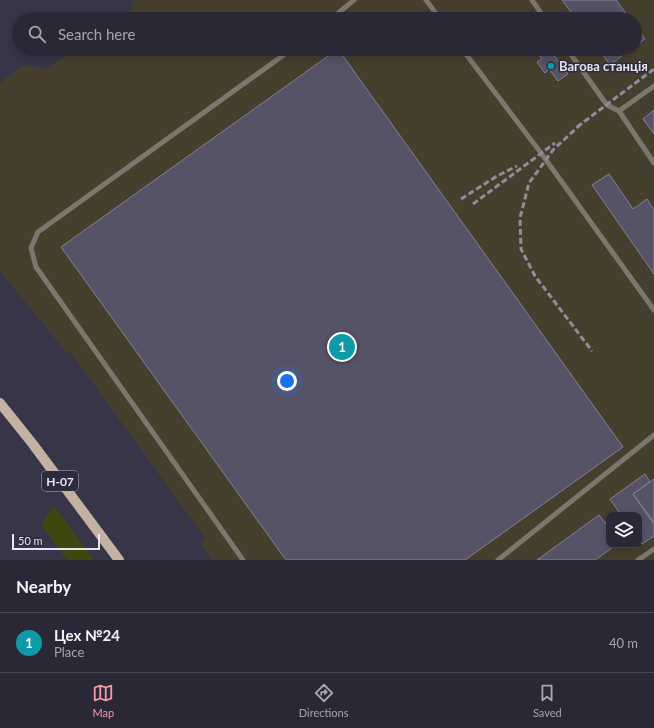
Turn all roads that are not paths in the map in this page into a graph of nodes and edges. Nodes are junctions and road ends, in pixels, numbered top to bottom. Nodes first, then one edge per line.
1 (354, 0) edge
2 (426, 0) edge
3 (532, 0) edge
4 (339, 12) edge
5 (435, 12) edge
6 (540, 12) edge
7 (282, 56) edge
8 (467, 56) edge
9 (572, 56) edge
10 (654, 86) edge
11 (619, 111) junction
12 (654, 163) edge
13 (654, 310) edge
14 (0, 403) edge
15 (654, 435) edge
16 (654, 549) edge
17 (119, 560) edge
18 (243, 560) edge
19 (498, 560) edge
20 (638, 560) edge

1 - 4 lane
2 - 5 lane
3 - 6 lane
7 - 18 lane
8 - 13 lane
9 - 11 lane
10 - 11 lane
11 - 12 lane
14 - 17 main road, Н-07
15 - 19 lane
16 - 20 lane

